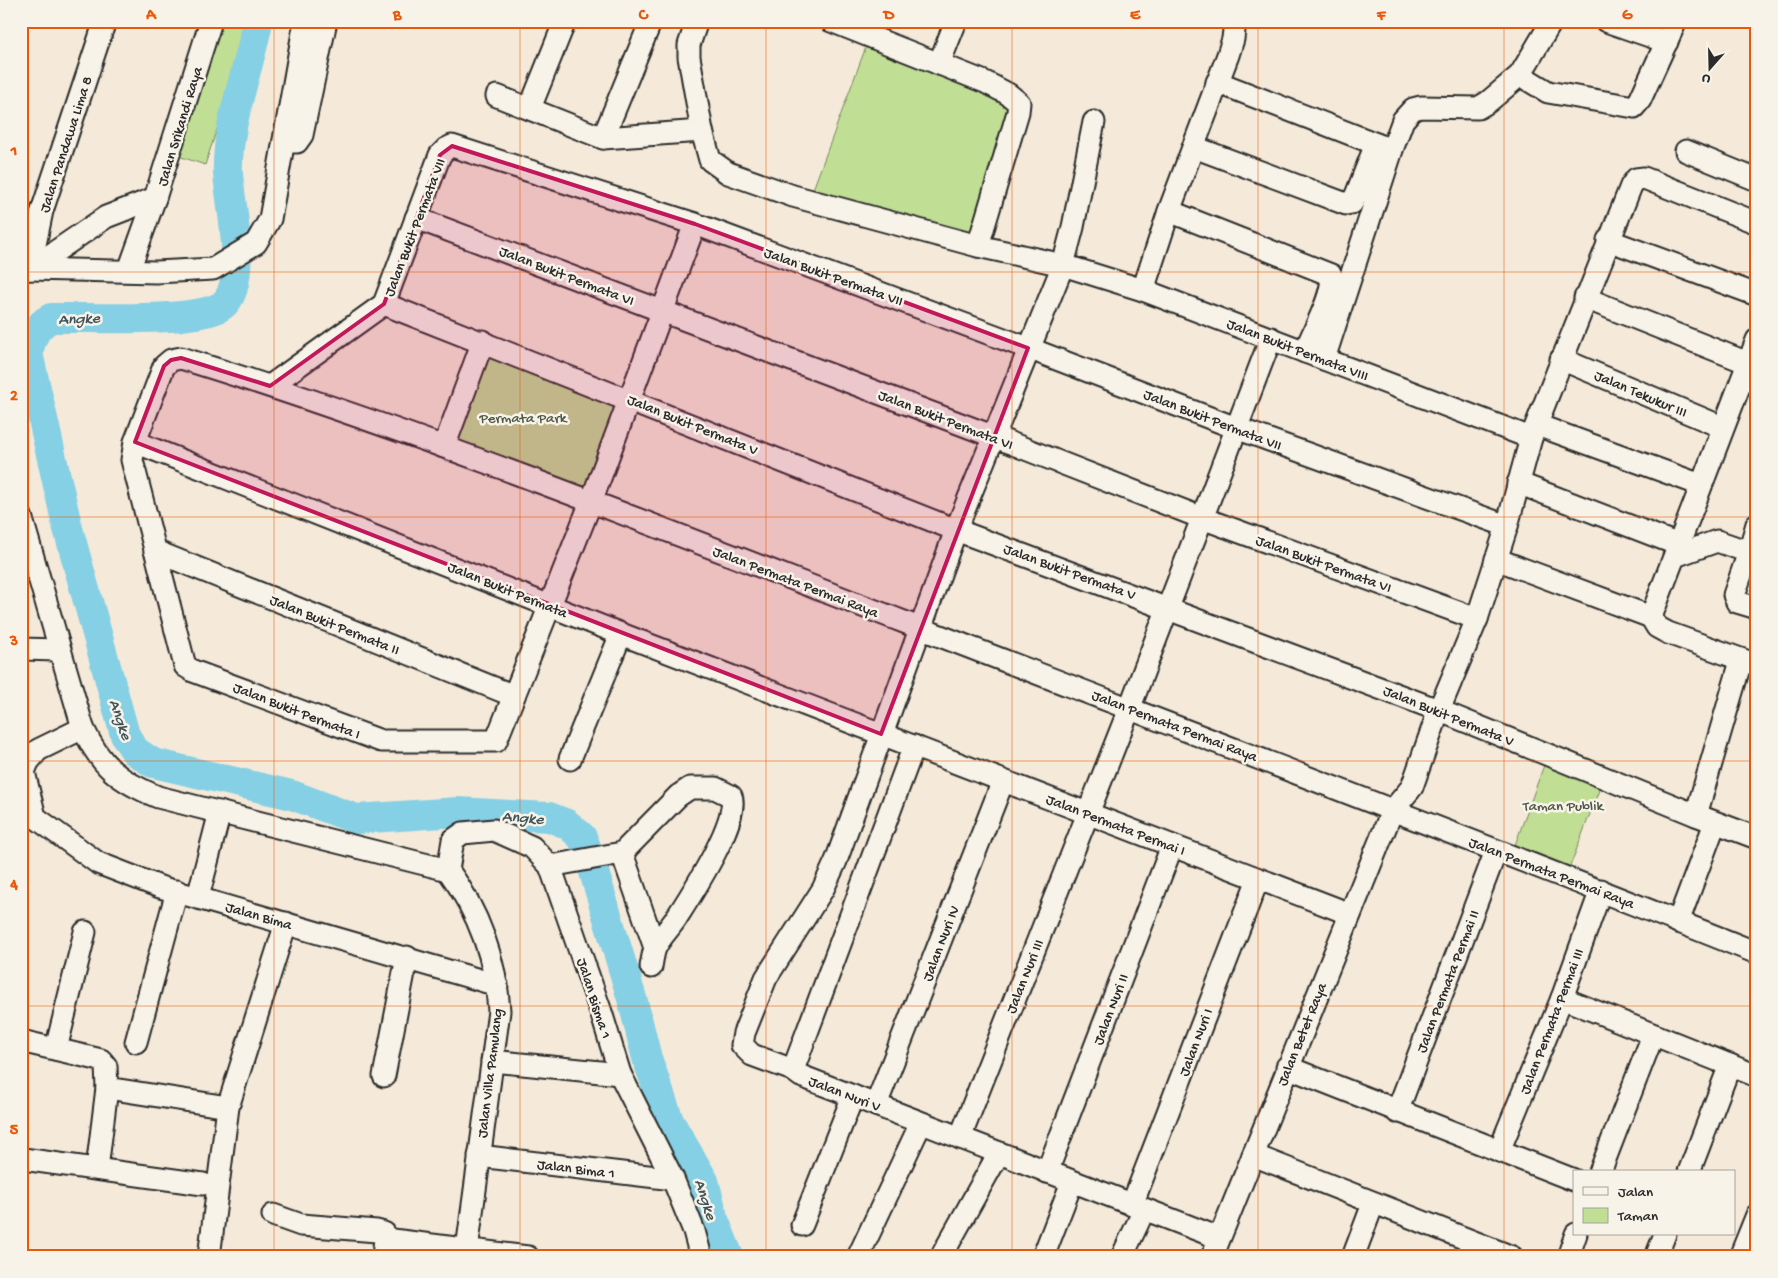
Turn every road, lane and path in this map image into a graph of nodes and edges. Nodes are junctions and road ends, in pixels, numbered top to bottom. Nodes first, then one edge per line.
1 (105, 21) edge
2 (211, 21) edge
3 (305, 21) edge
4 (326, 21) edge
5 (565, 21) edge
6 (652, 21) edge
7 (697, 21) edge
8 (956, 21) edge
9 (1235, 21) edge
10 (1552, 21) edge
11 (1606, 21) edge
12 (1676, 21) edge
13 (844, 24) edge
14 (1668, 42) junction
15 (939, 64) junction
16 (1520, 75) junction
17 (1217, 82) junction
18 (497, 96) dead end
19 (530, 108) junction
20 (1094, 122) dead end
21 (702, 131) junction
22 (603, 138) junction
23 (284, 142) junction
24 (1194, 147) junction
25 (1384, 147) junction
26 (1686, 151) dead end
27 (1757, 180) edge
28 (155, 198) junction
29 (1169, 211) junction
30 (416, 218) junction
31 (1757, 223) edge
32 (695, 224) junction
33 (1608, 240) junction
34 (978, 246) junction
35 (1063, 265) junction
36 (26, 269) edge
37 (129, 270) junction
38 (1143, 290) junction
39 (1757, 295) edge
40 (1585, 298) junction
41 (384, 304) junction
42 (663, 312) junction
43 (1271, 338) junction
44 (1757, 340) edge
45 (483, 341) junction
46 (1028, 348) junction
47 (1315, 356) junction
48 (1561, 360) junction
49 (1748, 363) junction
50 (270, 386) junction
51 (629, 399) junction
52 (1722, 427) junction
53 (1236, 428) junction
54 (1534, 431) junction
55 (995, 437) junction
56 (135, 442) junction
57 (444, 447) junction
58 (1518, 483) junction
59 (1701, 485) junction
60 (591, 502) junction
61 (21, 516) edge
62 (1202, 518) junction
63 (1757, 524) edge
64 (1507, 526) junction
65 (956, 530) junction
66 (155, 551) junction
67 (1677, 551) junction
68 (1749, 552) junction
69 (1496, 559) junction
70 (28, 566) edge
71 (550, 605) junction
72 (1168, 607) junction
73 (1757, 608) edge
74 (1651, 617) junction
75 (1476, 619) junction
76 (920, 628) junction
77 (621, 634) junction
78 (21, 649) edge
79 (58, 650) junction
80 (1749, 663) edge
81 (514, 696) junction
82 (1130, 707) junction
83 (1439, 710) junction
84 (83, 728) junction
85 (881, 734) junction
86 (914, 746) junction
87 (570, 759) dead end
88 (1003, 781) junction
89 (1392, 811) junction
90 (220, 812) junction
91 (1088, 814) junction
92 (1705, 819) junction
93 (1757, 838) edge
94 (1172, 846) junction
95 (1496, 851) junction
96 (614, 854) junction
97 (558, 864) junction
98 (448, 870) junction
99 (1258, 879) junction
100 (1601, 890) junction
101 (177, 891) junction
102 (198, 897) junction
103 (1350, 914) junction
104 (286, 922) junction
105 (1678, 922) junction
106 (85, 932) dead end
107 (1757, 953) edge
108 (407, 957) junction
109 (497, 985) junction
110 (1562, 998) junction
111 (1653, 1034) junction
112 (21, 1041) edge
113 (136, 1042) dead end
114 (56, 1049) junction
115 (492, 1061) junction
116 (1730, 1065) junction
117 (1287, 1067) junction
118 (794, 1070) junction
119 (620, 1074) junction
120 (384, 1076) dead end
121 (1757, 1076) edge
122 (107, 1088) junction
123 (853, 1096) junction
124 (876, 1105) junction
125 (228, 1107) junction
126 (1397, 1112) junction
127 (922, 1123) junction
128 (960, 1138) junction
129 (1499, 1151) junction
130 (999, 1153) junction
131 (1253, 1155) junction
132 (479, 1156) junction
133 (23, 1159) dead end
134 (97, 1169) junction
135 (1601, 1170) edge
136 (1690, 1170) edge
137 (1047, 1172) junction
138 (673, 1179) junction
139 (1573, 1180) edge
140 (1072, 1182) junction
141 (203, 1184) dead end
142 (1373, 1204) junction
143 (1138, 1207) junction
144 (273, 1215) dead end
145 (1757, 1215) edge
146 (802, 1225) dead end
147 (1575, 1236) edge
148 (1664, 1236) edge
149 (1216, 1247) edge
150 (384, 1248) edge
151 (1469, 1250) edge
152 (467, 1253) edge
153 (209, 1257) edge
154 (528, 1257) edge
155 (701, 1257) edge
156 (858, 1257) edge
157 (941, 1257) edge
158 (1042, 1257) edge
159 (1122, 1257) edge
160 (1353, 1257) edge
161 (1512, 1257) edge
162 (1568, 1257) edge
163 (1656, 1257) edge
164 (1740, 1257) edge

1 - 36 street, Jalan Pandawa Lima 8
2 - 28 street, Jalan Srikandi Raya
3 - 23 street
4 - 23 street
5 - 19 street
6 - 22 street
7 - 21 street, Jalan Bukit Permata VIII
8 - 15 street
9 - 17 street
10 - 16 street
11 - 14 street
12 - 14 street
13 - 15 street
14 - 16 street
15 - 34 street
16 - 25 street
17 - 24 street
17 - 25 street
18 - 19 street
19 - 22 street
20 - 35 street
21 - 22 street
21 - 34 street, Jalan Bukit Permata VIII
23 - 37 street
24 - 25 street
24 - 29 street
25 - 47 street
26 - 27 street
28 - 36 street, Jalan Srikandi Raya
28 - 37 street
29 - 38 street
29 - 47 street
30 - 32 street, Jalan Bukit Permata VII
30 - 41 street, Jalan Bukit Permata VII
30 - 42 street, Jalan Bukit Permata VI
31 - 33 street, Jalan Betet Raya
32 - 42 street, Jalan Bukit Permata I
32 - 46 street, Jalan Bukit Permata VII
33 - 39 street
33 - 40 street, Jalan Betet Raya
34 - 35 street, Jalan Bukit Permata VIII
35 - 38 street, Jalan Bukit Permata VIII
35 - 46 street
36 - 37 street
38 - 43 street, Jalan Bukit Permata VIII
40 - 48 street, Jalan Betet Raya
40 - 49 street
41 - 45 street, Jalan Bukit Permata V
41 - 50 street, Jalan Bukit Permata VII
42 - 51 street, Jalan Bukit Permata I
42 - 55 street, Jalan Bukit Permata VI
43 - 47 street, Jalan Bukit Permata VIII
43 - 53 street, Jalan Nuri III
44 - 49 street
45 - 51 street, Jalan Bukit Permata V
45 - 57 street
46 - 53 street, Jalan Bukit Permata VII
46 - 55 street
47 - 54 street, Jalan Bukit Permata VIII
48 - 52 street, Jalan Tekukur III
48 - 54 street, Jalan Betet Raya
49 - 52 street
50 - 56 street, Jalan Bukit Permata I
50 - 57 street, Jalan Permata Permai Raya
51 - 60 street, Jalan Bukit Permata I
51 - 65 street, Jalan Bukit Permata V
52 - 59 street
53 - 62 street, Jalan Nuri III
53 - 64 street, Jalan Bukit Permata VII
54 - 58 street, Jalan Betet Raya
54 - 59 street, Jalan Bukit Permata VIII
55 - 62 street, Jalan Bukit Permata VI
55 - 65 street
56 - 66 street, Jalan Bukit Permata I
56 - 71 street, Jalan Bukit Permata
57 - 60 street, Jalan Permata Permai Raya
58 - 64 street, Jalan Betet Raya
58 - 67 street
59 - 67 street
60 - 71 street, Jalan Bukit Permata I
60 - 76 street, Jalan Permata Permai Raya
61 - 70 street
62 - 72 street, Jalan Nuri III
62 - 75 street, Jalan Bukit Permata VI
63 - 68 street
64 - 69 street, Jalan Betet Raya
65 - 72 street, Jalan Bukit Permata V
65 - 76 street
66 - 81 street, Jalan Bukit Permata II
66 - 81 street, Jalan Bukit Permata I
67 - 68 street
67 - 74 street
68 - 73 street
69 - 74 street
69 - 75 street, Jalan Betet Raya
70 - 79 street
71 - 77 street, Jalan Bukit Permata
71 - 81 street, Jalan Bukit Permata I
72 - 82 street, Jalan Nuri III
72 - 83 street, Jalan Bukit Permata V
74 - 80 street
75 - 83 street, Jalan Betet Raya
76 - 82 street, Jalan Permata Permai Raya
76 - 85 street
77 - 85 street, Jalan Bukit Permata
77 - 87 street
78 - 79 street
79 - 84 street
80 - 92 street
82 - 89 street, Jalan Permata Permai Raya
82 - 91 street, Jalan Nuri III
83 - 89 street, Jalan Betet Raya
83 - 92 street, Jalan Bukit Permata V
84 - 90 street
84 - 101 street, Jalan Bima
85 - 86 street, Jalan Permata Permai I
85 - 118 street
86 - 88 street, Jalan Permata Permai I
86 - 118 street, Jalan Nuri V
88 - 91 street, Jalan Permata Permai I
88 - 124 street, Jalan Nuri IV
89 - 95 street, Jalan Permata Permai Raya
89 - 103 street, Jalan Betet Raya
90 - 98 street
90 - 102 street
91 - 94 street, Jalan Permata Permai I
91 - 128 street, Jalan Nuri III
92 - 93 street, Jalan Bukit Permata V
92 - 105 street
94 - 99 street, Jalan Permata Permai I
94 - 137 street, Jalan Nuri II
95 - 100 street, Jalan Permata Permai Raya
95 - 126 street, Jalan Permata Permai II
96 - 96 street
96 - 97 street
97 - 98 street, Jalan Bisma 1
97 - 119 street, Jalan Bisma 1
98 - 109 street, Jalan Villa Pamulang
99 - 103 street, Jalan Permata Permai I
99 - 143 street, Jalan Nuri I
100 - 105 street, Jalan Permata Permai Raya
100 - 110 street, Jalan Permata Permai III
101 - 102 street, Jalan Bima
101 - 113 street
102 - 104 street, Jalan Bima
103 - 117 street, Jalan Betet Raya
104 - 108 street, Jalan Bima
104 - 125 street
105 - 107 street, Jalan Permata Permai Raya
106 - 114 street
108 - 109 street, Jalan Bima
108 - 120 street
109 - 115 street, Jalan Villa Pamulang
110 - 111 street
110 - 129 street, Jalan Permata Permai III
111 - 116 street
111 - 135 street
112 - 114 street
114 - 122 street
115 - 119 street
115 - 132 street, Jalan Villa Pamulang
116 - 121 street
116 - 136 street
117 - 126 street
117 - 131 street, Jalan Betet Raya
118 - 123 street, Jalan Nuri V
119 - 138 street, Jalan Bisma 1
122 - 125 street
122 - 134 street
123 - 124 street, Jalan Nuri V
123 - 146 street
124 - 127 street, Jalan Nuri V
125 - 153 street
126 - 129 street
127 - 128 street, Jalan Nuri V
127 - 156 street
128 - 130 street, Jalan Nuri V
129 - 139 street
130 - 137 street, Jalan Nuri V
130 - 157 street
131 - 142 street
131 - 149 street, Jalan Betet Raya
132 - 138 street, Jalan Bima 1
132 - 152 street, Jalan Villa Pamulang
133 - 134 street
134 - 141 street
137 - 140 street, Jalan Nuri V
138 - 155 street, Jalan Bisma 1
140 - 143 street, Jalan Nuri V
140 - 158 street
142 - 151 street
142 - 160 street
143 - 149 street, Jalan Nuri V
143 - 159 street, Jalan Nuri I
144 - 150 street
145 - 164 street
147 - 162 street
148 - 163 street
150 - 152 street
151 - 161 street
152 - 154 street

